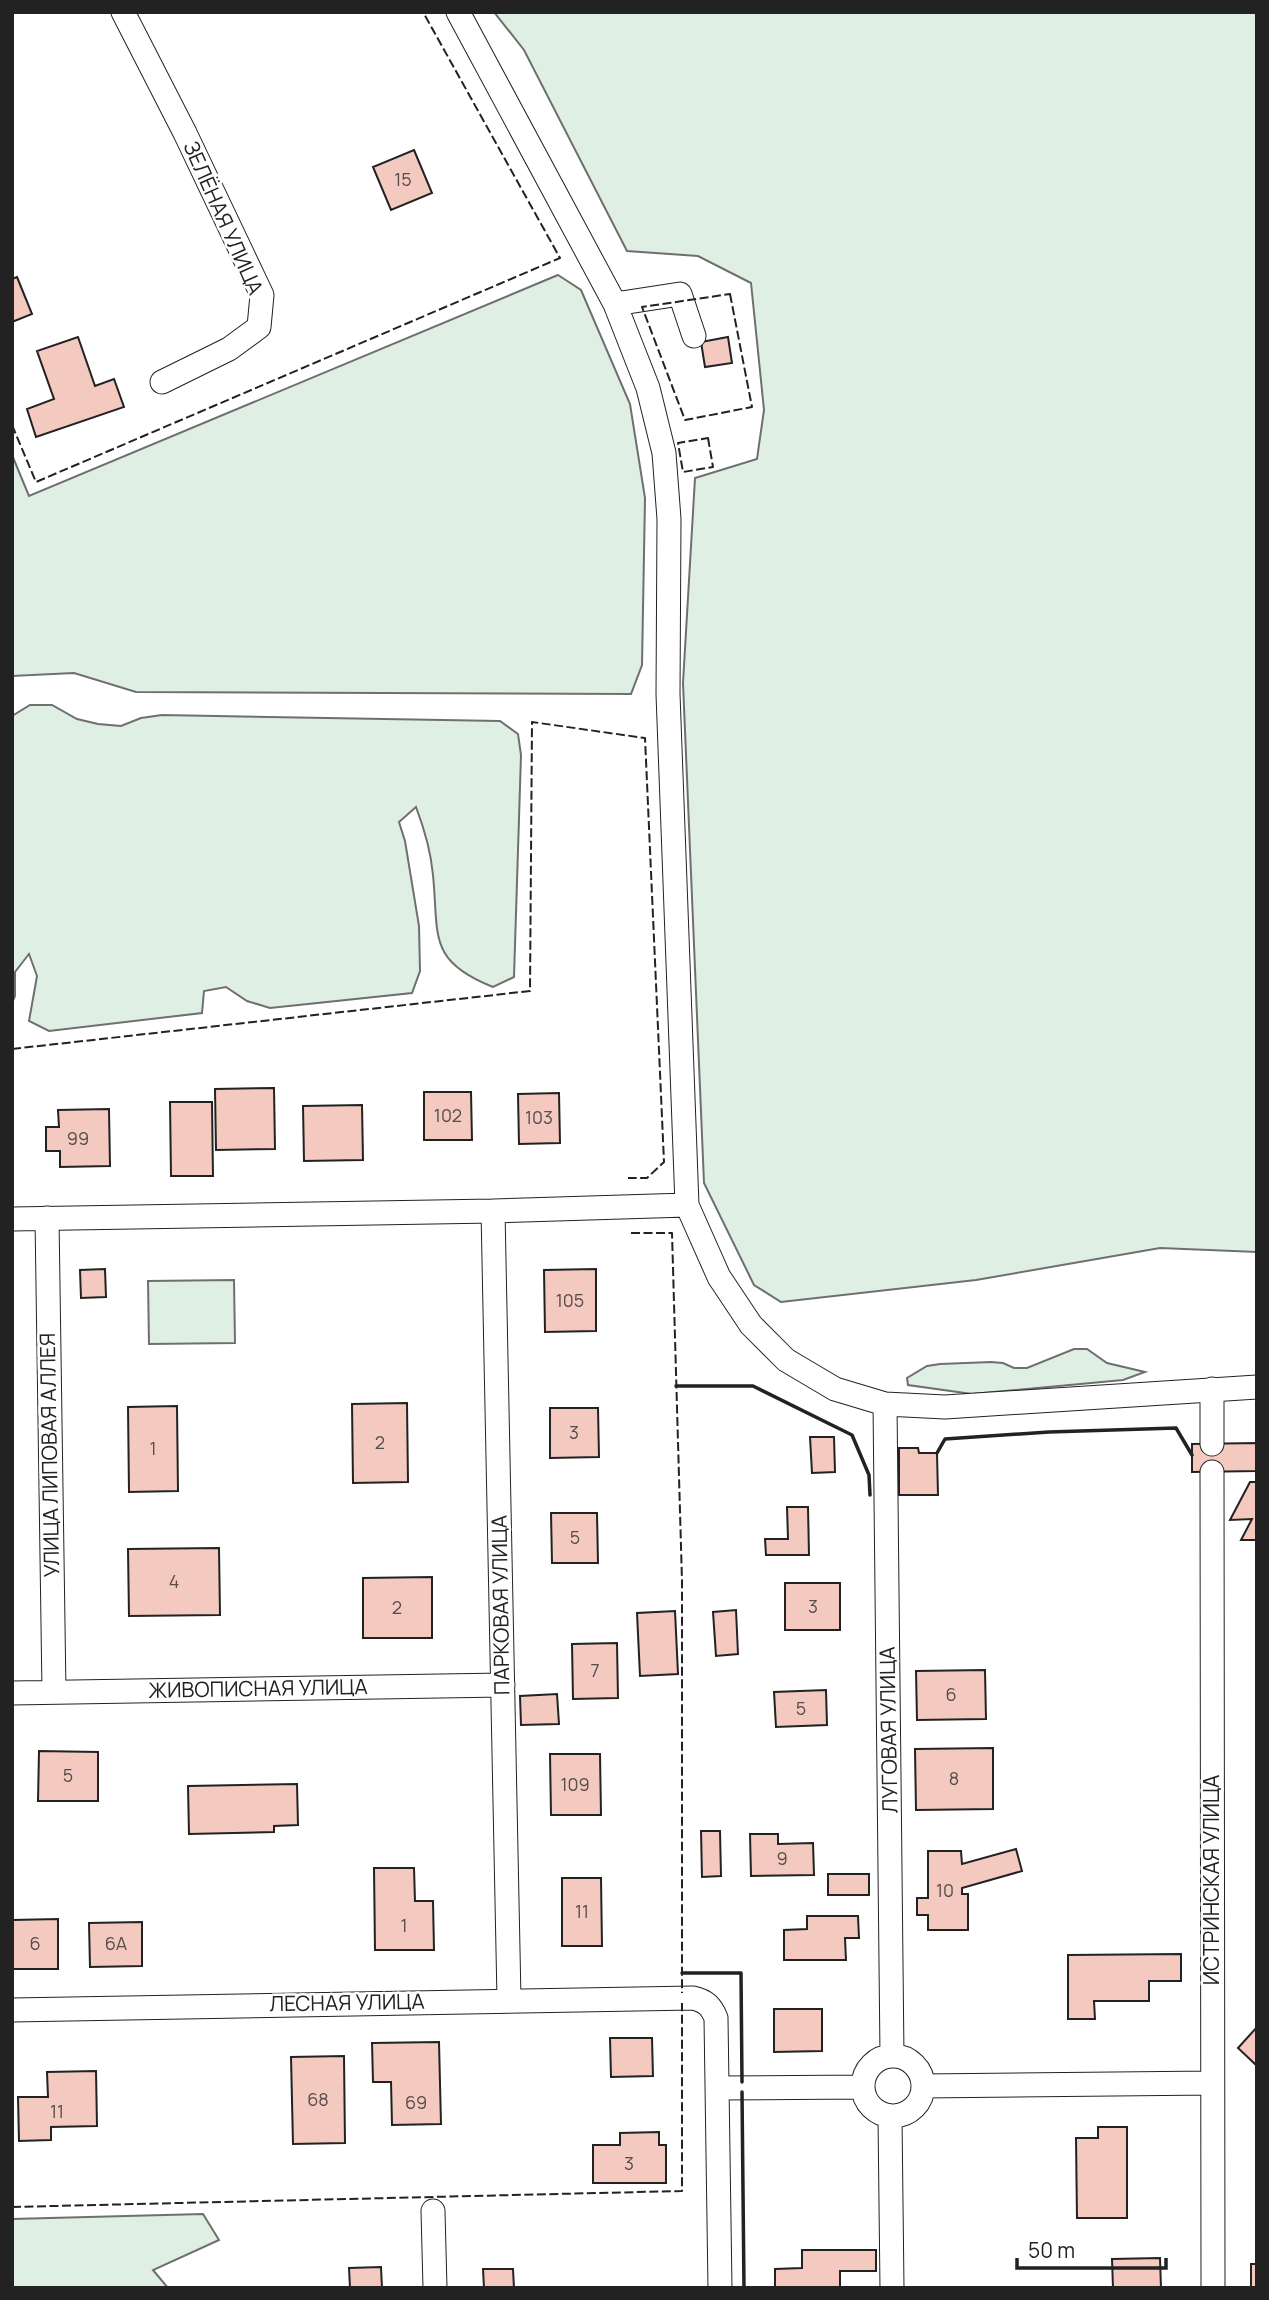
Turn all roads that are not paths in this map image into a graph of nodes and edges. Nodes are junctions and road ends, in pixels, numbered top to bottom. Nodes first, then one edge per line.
1 (123, 12) edge
2 (458, 12) edge
3 (615, 304) junction
4 (694, 336) dead end
5 (162, 382) dead end
6 (687, 1205) junction
7 (494, 1211) junction
8 (47, 1218) junction
9 (12, 1219) edge
10 (1257, 1387) edge
11 (1212, 1389) junction
12 (885, 1404) junction
13 (1212, 1444) dead end
14 (1212, 1472) dead end
15 (503, 1685) junction
16 (54, 1692) junction
17 (12, 1693) edge
18 (509, 2000) junction
19 (12, 2010) edge
20 (892, 2056) junction
21 (1212, 2083) junction
22 (923, 2086) junction
23 (862, 2087) junction
24 (719, 2088) junction
25 (890, 2117) junction
26 (433, 2211) dead end
27 (435, 2288) edge
28 (720, 2288) edge
29 (892, 2288) edge
30 (1213, 2288) edge

1 - 5 street, ЗЕЛЁНАЯ УЛИЦА
2 - 3 street
3 - 4 street
3 - 6 street
6 - 7 street
6 - 12 street
7 - 8 street
7 - 15 street, ПАРКОВАЯ УЛИЦА
8 - 9 street
8 - 16 street, УЛИЦА ЛИПОВАЯ АЛЛЕЯ
10 - 11 street
11 - 12 street
11 - 13 street
12 - 20 street, ЛУГОВАЯ УЛИЦА
14 - 21 street, ИСТРИНСКАЯ УЛИЦА
15 - 16 street, ЖИВОПИСНАЯ УЛИЦА
15 - 18 street, ПАРКОВАЯ УЛИЦА
16 - 17 street, ЖИВОПИСНАЯ УЛИЦА
18 - 19 street, ЛЕСНАЯ УЛИЦА
18 - 24 street, ЛЕСНАЯ УЛИЦА
20 - 22 street
20 - 23 street
21 - 22 street
21 - 30 street, ИСТРИНСКАЯ УЛИЦА
22 - 25 street
23 - 24 street
23 - 25 street
24 - 28 street
25 - 29 street
26 - 27 street

